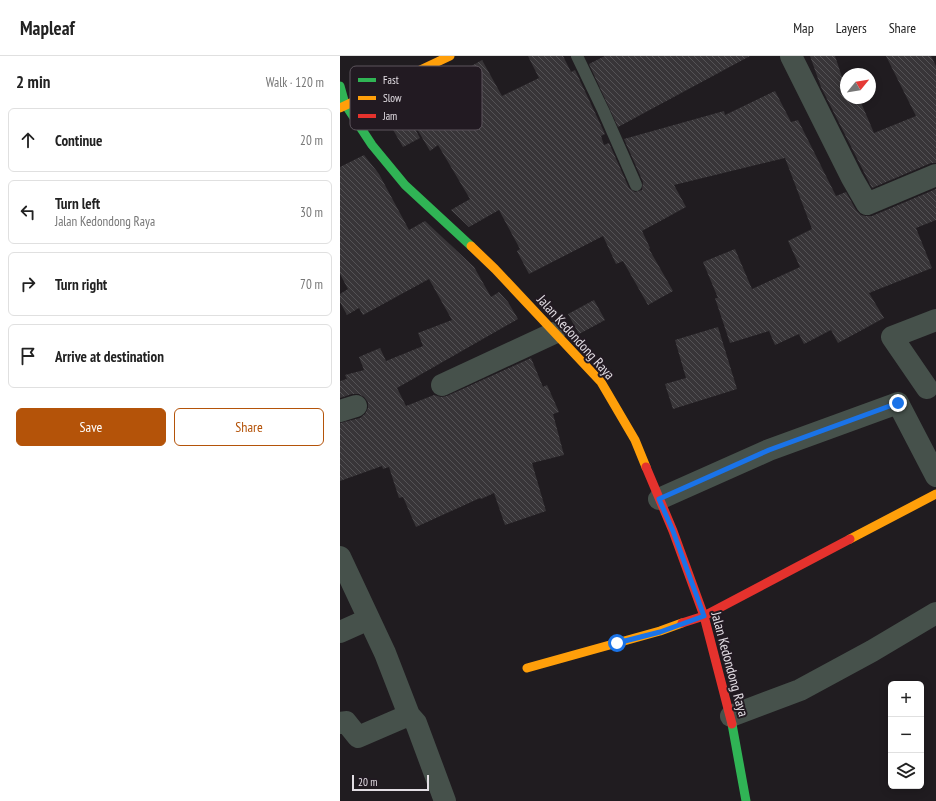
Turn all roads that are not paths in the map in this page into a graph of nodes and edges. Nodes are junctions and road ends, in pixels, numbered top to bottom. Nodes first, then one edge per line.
1 (450, 56) edge
2 (577, 56) edge
3 (791, 56) edge
4 (429, 66) edge
5 (340, 86) edge
6 (343, 106) edge
7 (350, 115) edge
8 (361, 130) edge
9 (936, 175) edge
10 (636, 185) dead end
11 (936, 320) edge
12 (554, 333) junction
13 (442, 385) dead end
14 (931, 386) edge
15 (898, 403) junction
16 (936, 476) edge
17 (936, 494) edge
18 (659, 499) junction
19 (340, 557) edge
20 (936, 613) edge
21 (704, 616) junction
22 (369, 619) junction
23 (340, 632) edge
24 (527, 668) dead end
25 (409, 715) junction
26 (731, 716) junction
27 (340, 723) edge
28 (445, 801) edge
29 (746, 801) edge

1 - 4 street
2 - 10 lane
3 - 9 street
5 - 6 street, Jalan Kedondong Raya
6 - 7 street, Jalan Kedondong Raya
8 - 12 street, Jalan Kedondong Raya
11 - 14 street
12 - 13 street
12 - 18 street, Jalan Kedondong Raya
14 - 15 street
15 - 16 street
15 - 18 street
17 - 21 street
18 - 21 street, Jalan Kedondong Raya
19 - 22 street
20 - 26 street
21 - 24 street
21 - 26 street, Jalan Kedondong Raya
22 - 23 street
22 - 25 street
25 - 27 street
25 - 28 street
26 - 29 street, Jalan Kedondong Raya

